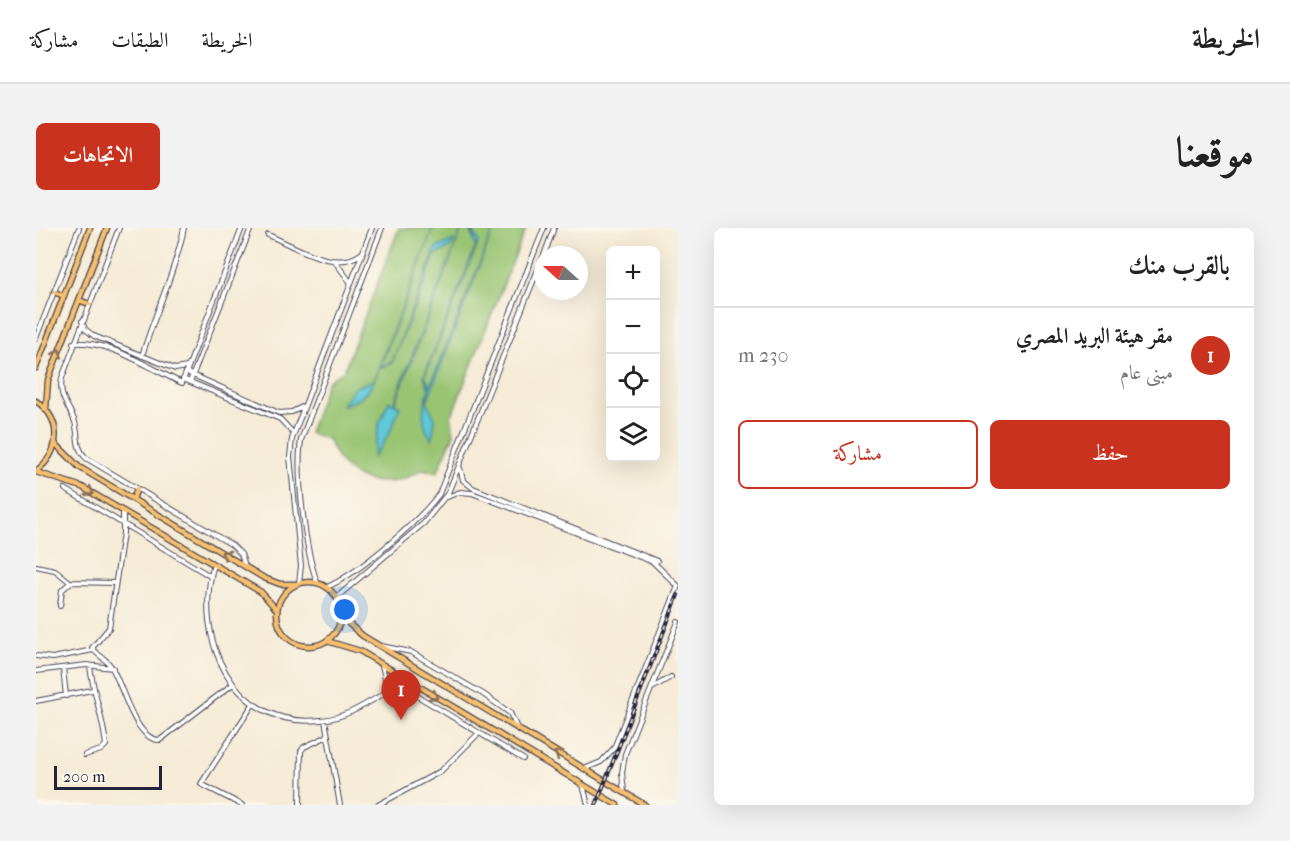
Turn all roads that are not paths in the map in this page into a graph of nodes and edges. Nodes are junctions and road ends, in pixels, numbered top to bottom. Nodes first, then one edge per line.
1 (80, 228) edge
2 (90, 228) edge
3 (107, 228) edge
4 (119, 228) edge
5 (184, 228) edge
6 (242, 228) edge
7 (251, 228) edge
8 (372, 228) edge
9 (382, 228) edge
10 (544, 228) edge
11 (555, 228) edge
12 (268, 235) dead end
13 (547, 246) edge
14 (363, 253) junction
15 (335, 262) junction
16 (534, 279) edge
17 (351, 283) junction
18 (54, 292) junction
19 (64, 296) junction
20 (79, 300) junction
21 (89, 304) junction
22 (82, 321) junction
23 (36, 338) edge
24 (73, 343) junction
25 (142, 356) junction
26 (188, 366) junction
27 (36, 368) edge
28 (186, 372) junction
29 (193, 375) junction
30 (182, 381) junction
31 (190, 382) junction
32 (36, 401) edge
33 (303, 407) junction
34 (46, 409) junction
35 (293, 433) junction
36 (56, 444) junction
37 (461, 465) junction
38 (36, 472) edge
39 (65, 489) dead end
40 (137, 489) junction
41 (133, 500) junction
42 (443, 501) junction
43 (123, 511) junction
44 (123, 522) junction
45 (560, 525) junction
46 (568, 528) junction
47 (657, 561) dead end
48 (214, 564) junction
49 (36, 566) edge
50 (245, 566) junction
51 (210, 576) junction
52 (72, 582) junction
53 (317, 582) junction
54 (116, 583) junction
55 (298, 584) junction
56 (678, 586) edge
57 (327, 587) junction
58 (337, 597) junction
59 (60, 606) dead end
60 (341, 608) junction
61 (277, 610) junction
62 (678, 622) edge
63 (327, 641) junction
64 (379, 646) junction
65 (93, 650) junction
66 (36, 656) edge
67 (382, 664) junction
68 (90, 666) junction
69 (63, 668) junction
70 (113, 668) junction
71 (36, 671) edge
72 (670, 677) dead end
73 (233, 684) junction
74 (652, 688) junction
75 (93, 690) junction
76 (388, 692) junction
77 (66, 696) junction
78 (36, 701) edge
79 (253, 704) junction
80 (325, 720) junction
81 (519, 730) junction
82 (479, 733) junction
83 (328, 736) junction
84 (528, 752) junction
85 (85, 754) dead end
86 (524, 759) joint
87 (584, 769) junction
88 (583, 784) junction
89 (624, 792) junction
90 (242, 805) edge
91 (300, 805) edge
92 (340, 805) edge
93 (378, 805) edge
94 (588, 805) edge
95 (617, 805) edge
96 (645, 805) edge

1 - 18 street
2 - 19 main road
3 - 20 main road
4 - 21 street
5 - 25 street
6 - 26 street
7 - 29 street
8 - 14 street
9 - 53 street
10 - 57 street
11 - 13 street
12 - 15 street
14 - 15 street
14 - 17 street
15 - 17 street
16 - 37 street
17 - 33 street
18 - 19 main road
18 - 23 street
19 - 27 main road
20 - 21 main road
34 -> 20 main road
21 - 22 street
22 - 24 street
22 - 25 street
24 - 30 street
24 - 40 street
25 - 26 street
26 - 28 street
28 - 29 street
28 - 30 street
29 - 31 street
29 - 33 street
30 - 31 street
31 - 35 street
32 - 34 main road
33 - 35 street
34 - 36 main road
35 - 55 street
36 - 38 main road
36 - 41 main road
37 - 42 street
37 - 45 street
38 -> 43 main road
39 - 44 street
40 - 41 main road
40 - 50 street
50 -> 41 main road
42 - 45 street
42 - 58 street
43 - 44 street
43 - 48 main road
44 - 51 street
44 - 54 street
45 - 46 street
46 - 47 street
46 - 56 street
48 - 51 street
48 - 61 main road
49 - 52 street
50 - 55 main road
51 - 73 street
52 - 54 street
52 - 59 street
53 - 55 main road
53 - 57 main road
54 - 65 street
55 - 61 main road
56 - 87 street
57 - 58 main road
58 - 60 main road
60 - 63 main road
60 - 64 main road
61 - 63 main road
62 - 74 street
63 - 67 main road
64 - 81 main road
64 - 81 street
65 - 66 street
65 - 70 street
67 - 76 street
67 -> 84 main road
68 - 69 street
68 - 70 street
68 - 75 street
69 - 71 street
69 - 77 street
70 - 73 street
72 - 74 street
73 - 79 street
74 - 89 street
75 - 77 street
75 - 85 street
76 - 80 street
76 - 82 street
77 - 78 street
79 - 80 street
79 - 90 street
80 - 83 street
87 -> 81 main road
82 - 86 street
82 - 93 street
83 - 91 street
83 - 92 street
84 - 86 main road
84 - 88 main road
87 - 89 main road
88 - 94 street
88 - 95 main road
89 - 96 main road

